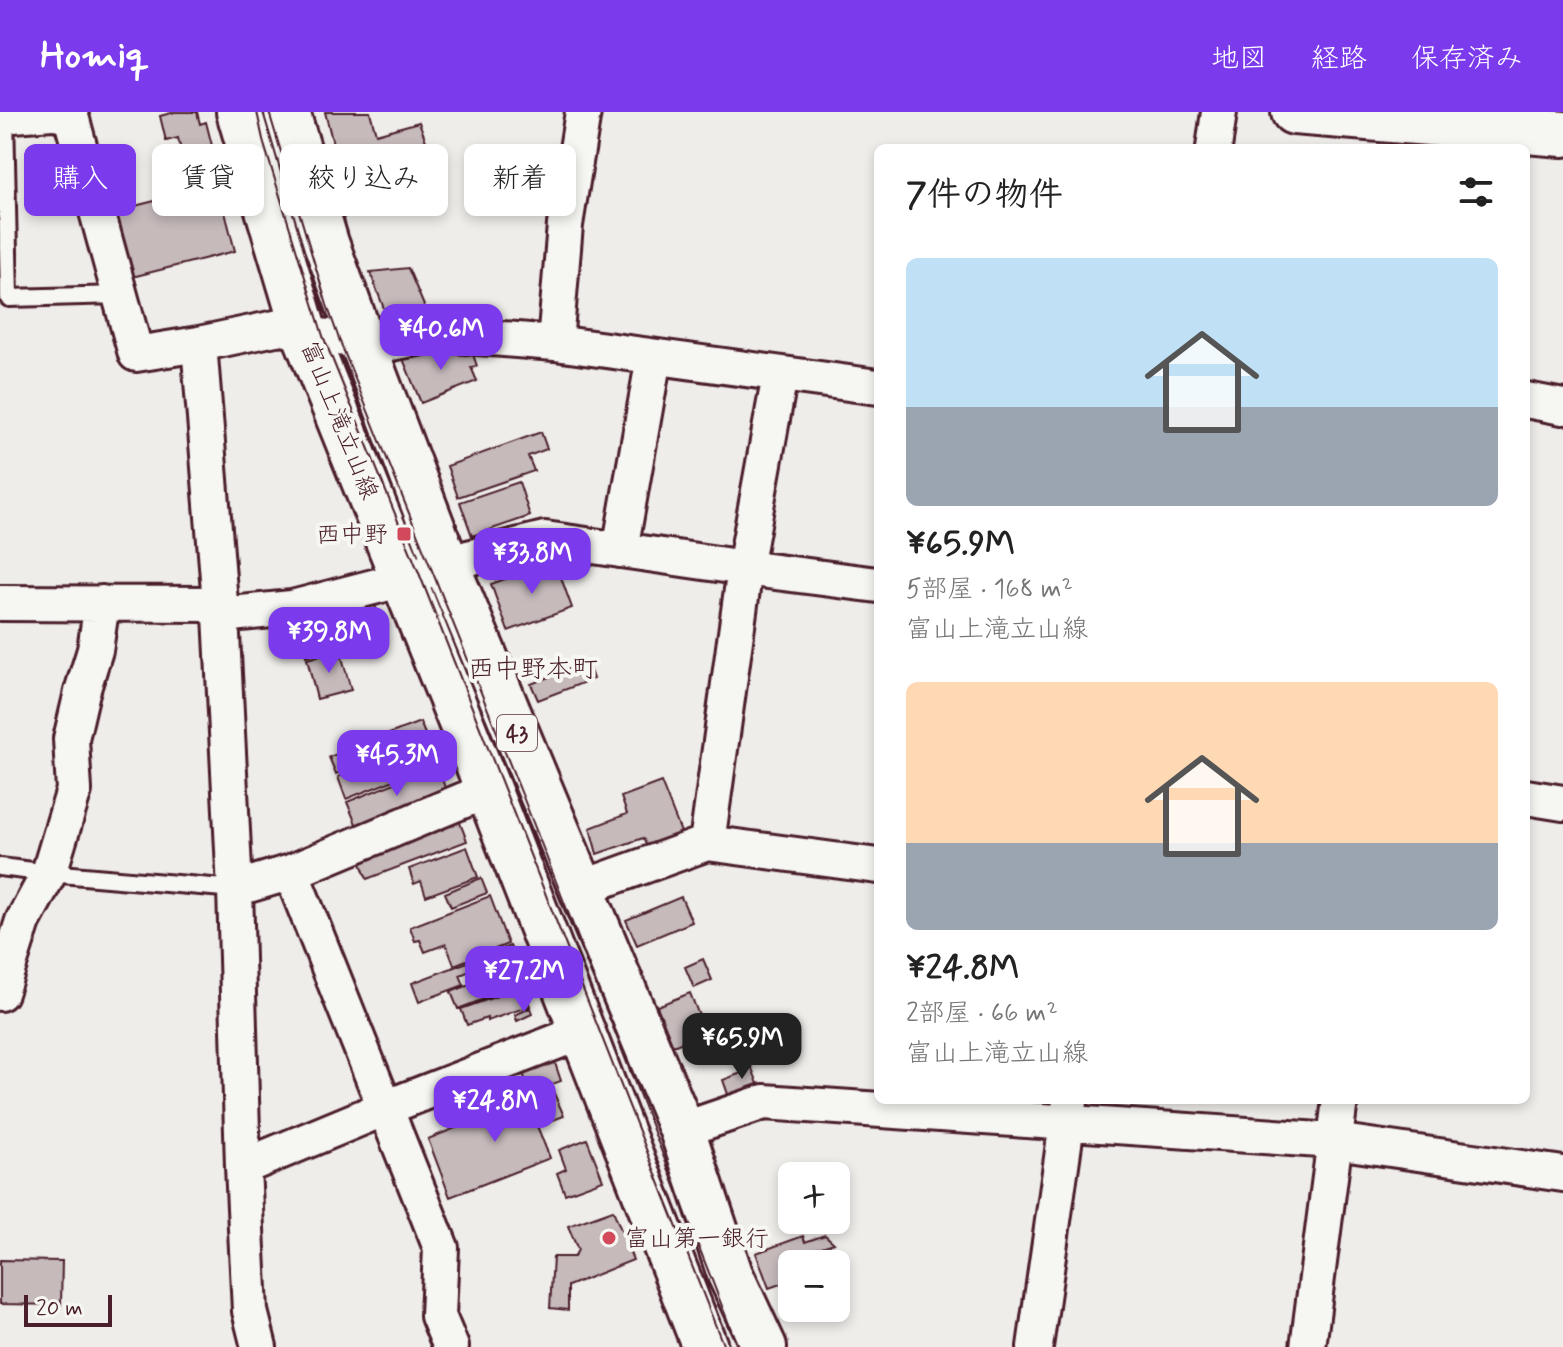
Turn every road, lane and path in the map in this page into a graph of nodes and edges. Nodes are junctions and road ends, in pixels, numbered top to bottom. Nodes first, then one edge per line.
1 (52, 112) edge
2 (58, 112) edge
3 (239, 112) edge
4 (287, 112) edge
5 (583, 112) edge
6 (1219, 112) edge
7 (1294, 112) edge
8 (2, 116) edge
9 (1563, 134) edge
10 (1215, 144) edge
11 (120, 295) junction
12 (305, 334) junction
13 (362, 342) junction
14 (555, 343) junction
15 (199, 344) junction
16 (654, 357) junction
17 (780, 375) junction
18 (874, 387) edge
19 (1530, 401) edge
20 (1563, 407) edge
21 (620, 550) junction
22 (447, 566) junction
23 (745, 568) junction
24 (402, 577) junction
25 (874, 584) edge
26 (0, 603) edge
27 (102, 603) junction
28 (221, 615) junction
29 (489, 792) junction
30 (1530, 798) edge
31 (1563, 803) edge
32 (707, 843) junction
33 (874, 865) edge
34 (0, 867) edge
35 (291, 872) junction
36 (49, 873) junction
37 (582, 888) junction
38 (235, 889) junction
39 (0, 993) edge
40 (582, 1032) junction
41 (1340, 1104) edge
42 (385, 1108) junction
43 (1069, 1111) edge
44 (682, 1130) junction
45 (1335, 1141) junction
46 (243, 1167) junction
47 (1563, 1174) edge
48 (259, 1347) edge
49 (451, 1347) edge
50 (705, 1347) edge
51 (764, 1347) edge
52 (1035, 1347) edge
53 (1308, 1347) edge

1 - 8 street
2 - 11 street
3 - 12 main road, 富山上滝立山線 / 43
4 - 13 main road, 富山上滝立山線 / 43
5 - 14 street
6 - 10 street
7 - 9 main road
8 - 11 lane
11 - 15 street
12 - 13 street
12 - 15 street
12 - 24 main road, 富山上滝立山線 / 43
13 - 14 street
13 - 22 main road, 富山上滝立山線 / 43
14 - 16 street
15 - 28 street
16 - 17 street
16 - 21 street
17 - 18 street
17 - 23 street
19 - 20 street
21 - 22 street
21 - 23 street
22 - 24 street
22 - 37 main road, 富山上滝立山線 / 43
23 - 25 street
23 - 32 street
24 - 28 street
24 - 29 main road, 富山上滝立山線 / 43
26 - 27 street
27 - 28 street
27 - 36 street
28 - 38 street
29 - 35 street
29 - 40 main road, 富山上滝立山線 / 43
30 - 31 street
32 - 33 street
32 - 37 street
34 - 36 lane
35 - 38 street
35 - 42 street
36 - 38 lane
36 - 39 street
37 - 44 main road, 富山上滝立山線 / 43
38 - 46 street
40 - 42 street
40 - 50 main road, 富山上滝立山線 / 43
41 - 45 street
42 - 46 street
42 - 49 street
43 - 44 street
43 - 45 street
43 - 52 street
44 - 51 main road, 富山上滝立山線 / 43
45 - 47 street
45 - 53 street
46 - 48 street

